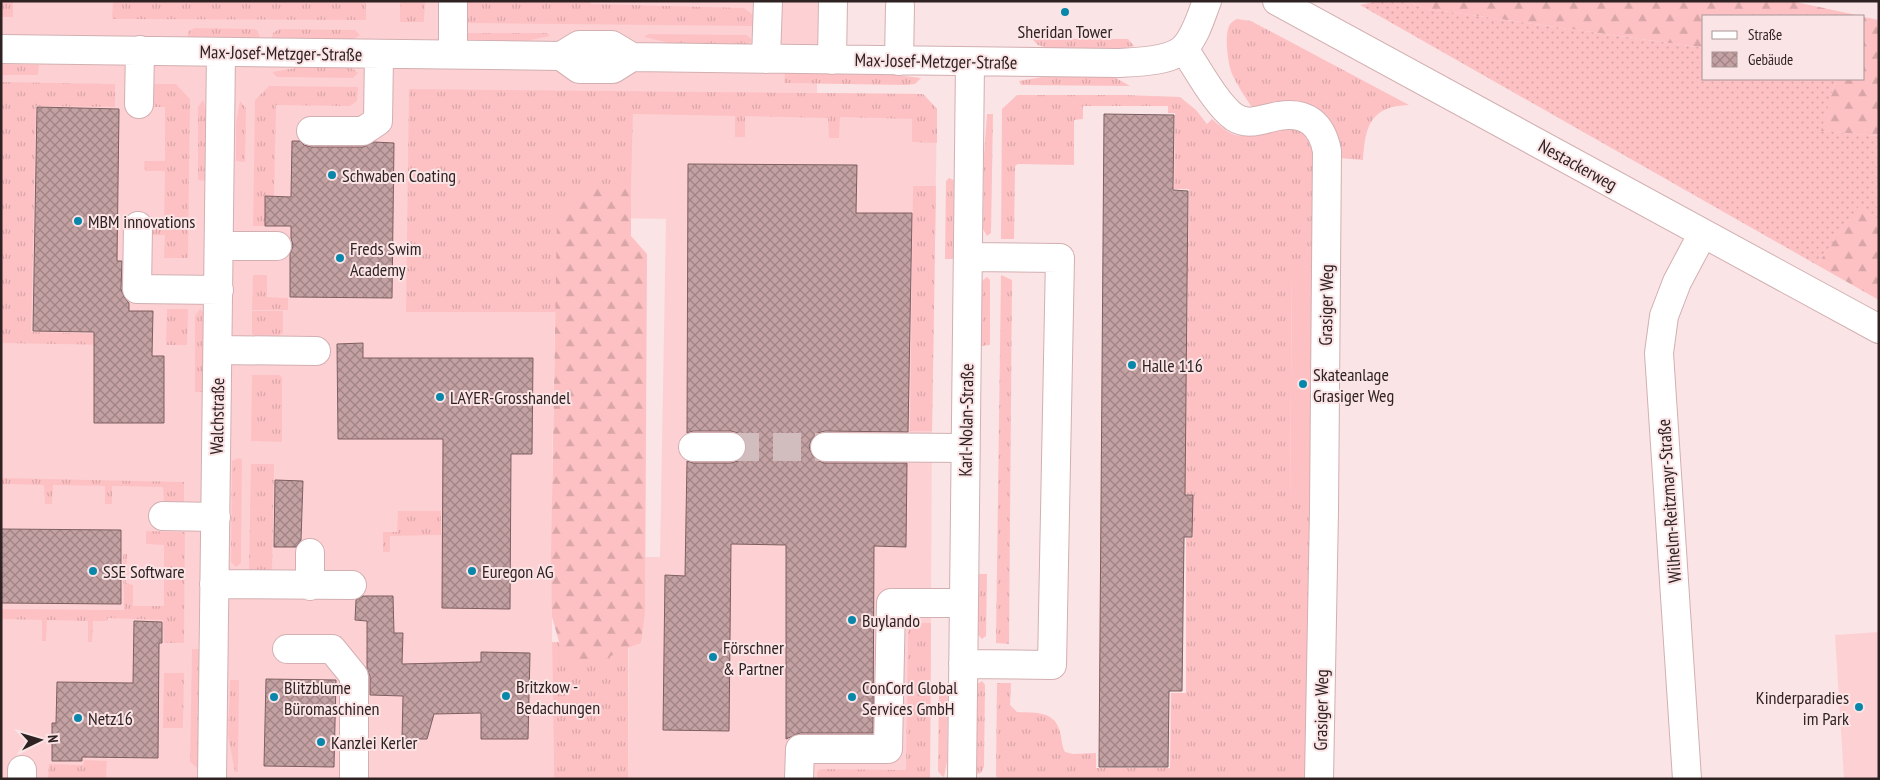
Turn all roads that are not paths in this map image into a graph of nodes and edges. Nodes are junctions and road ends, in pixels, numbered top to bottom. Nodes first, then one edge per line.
1 (452, 1) edge
2 (768, 1) edge
3 (833, 1) edge
4 (1207, 1) edge
5 (1277, 1) edge
6 (900, 6) dead end
7 (1, 49) edge
8 (1184, 49) junction
9 (140, 50) junction
10 (221, 53) junction
11 (379, 54) junction
12 (453, 54) junction
13 (766, 59) junction
14 (832, 60) junction
15 (899, 61) junction
16 (970, 62) junction
17 (139, 104) dead end
18 (312, 131) dead end
19 (138, 226) dead end
20 (1703, 233) junction
21 (220, 246) junction
22 (277, 246) dead end
23 (968, 257) junction
24 (219, 290) junction
25 (1879, 329) edge
26 (218, 350) junction
27 (316, 351) dead end
28 (693, 447) dead end
29 (731, 447) tunnel mouth
30 (825, 447) tunnel mouth
31 (965, 448) junction
32 (163, 516) dead end
33 (216, 517) junction
34 (310, 553) dead end
35 (214, 584) junction
36 (352, 585) dead end
37 (310, 586) junction
38 (964, 603) junction
39 (287, 650) dead end
40 (963, 664) junction
41 (212, 779) edge
42 (354, 779) edge
43 (799, 779) edge
44 (962, 779) edge
45 (1319, 779) edge
46 (1687, 779) edge

1 - 12 street
2 - 13 street
3 - 14 street
4 - 8 street
5 - 20 street, Nestackerweg
6 - 15 street
7 - 9 street, Max-Josef-Metzger-Straße
8 - 16 street, Max-Josef-Metzger-Straße
8 - 45 street, Grasiger Weg
9 - 10 street, Max-Josef-Metzger-Straße
9 - 17 street
10 - 11 street, Max-Josef-Metzger-Straße
10 - 21 street, Walchstraße
11 - 12 street, Max-Josef-Metzger-Straße
11 - 18 street
12 - 13 street, Max-Josef-Metzger-Straße
13 - 14 street, Max-Josef-Metzger-Straße
14 - 15 street, Max-Josef-Metzger-Straße
15 - 16 street, Max-Josef-Metzger-Straße
16 - 23 street, Karl-Nolan-Straße
19 - 24 street
20 - 25 street, Nestackerweg
20 - 46 street, Wilhelm-Reitzmayr-Straße
21 - 22 street
21 - 24 street, Walchstraße
23 - 31 street, Karl-Nolan-Straße
23 - 40 street
24 - 26 street, Walchstraße
26 - 27 street
26 - 33 street, Walchstraße
28 - 29 street
30 - 31 street
31 - 38 street, Karl-Nolan-Straße
32 - 33 street
33 - 35 street, Walchstraße
34 - 37 street
35 - 37 street
35 - 41 street, Walchstraße
36 - 37 street
38 - 40 street, Karl-Nolan-Straße
38 - 43 street
39 - 42 street
40 - 44 street, Karl-Nolan-Straße

